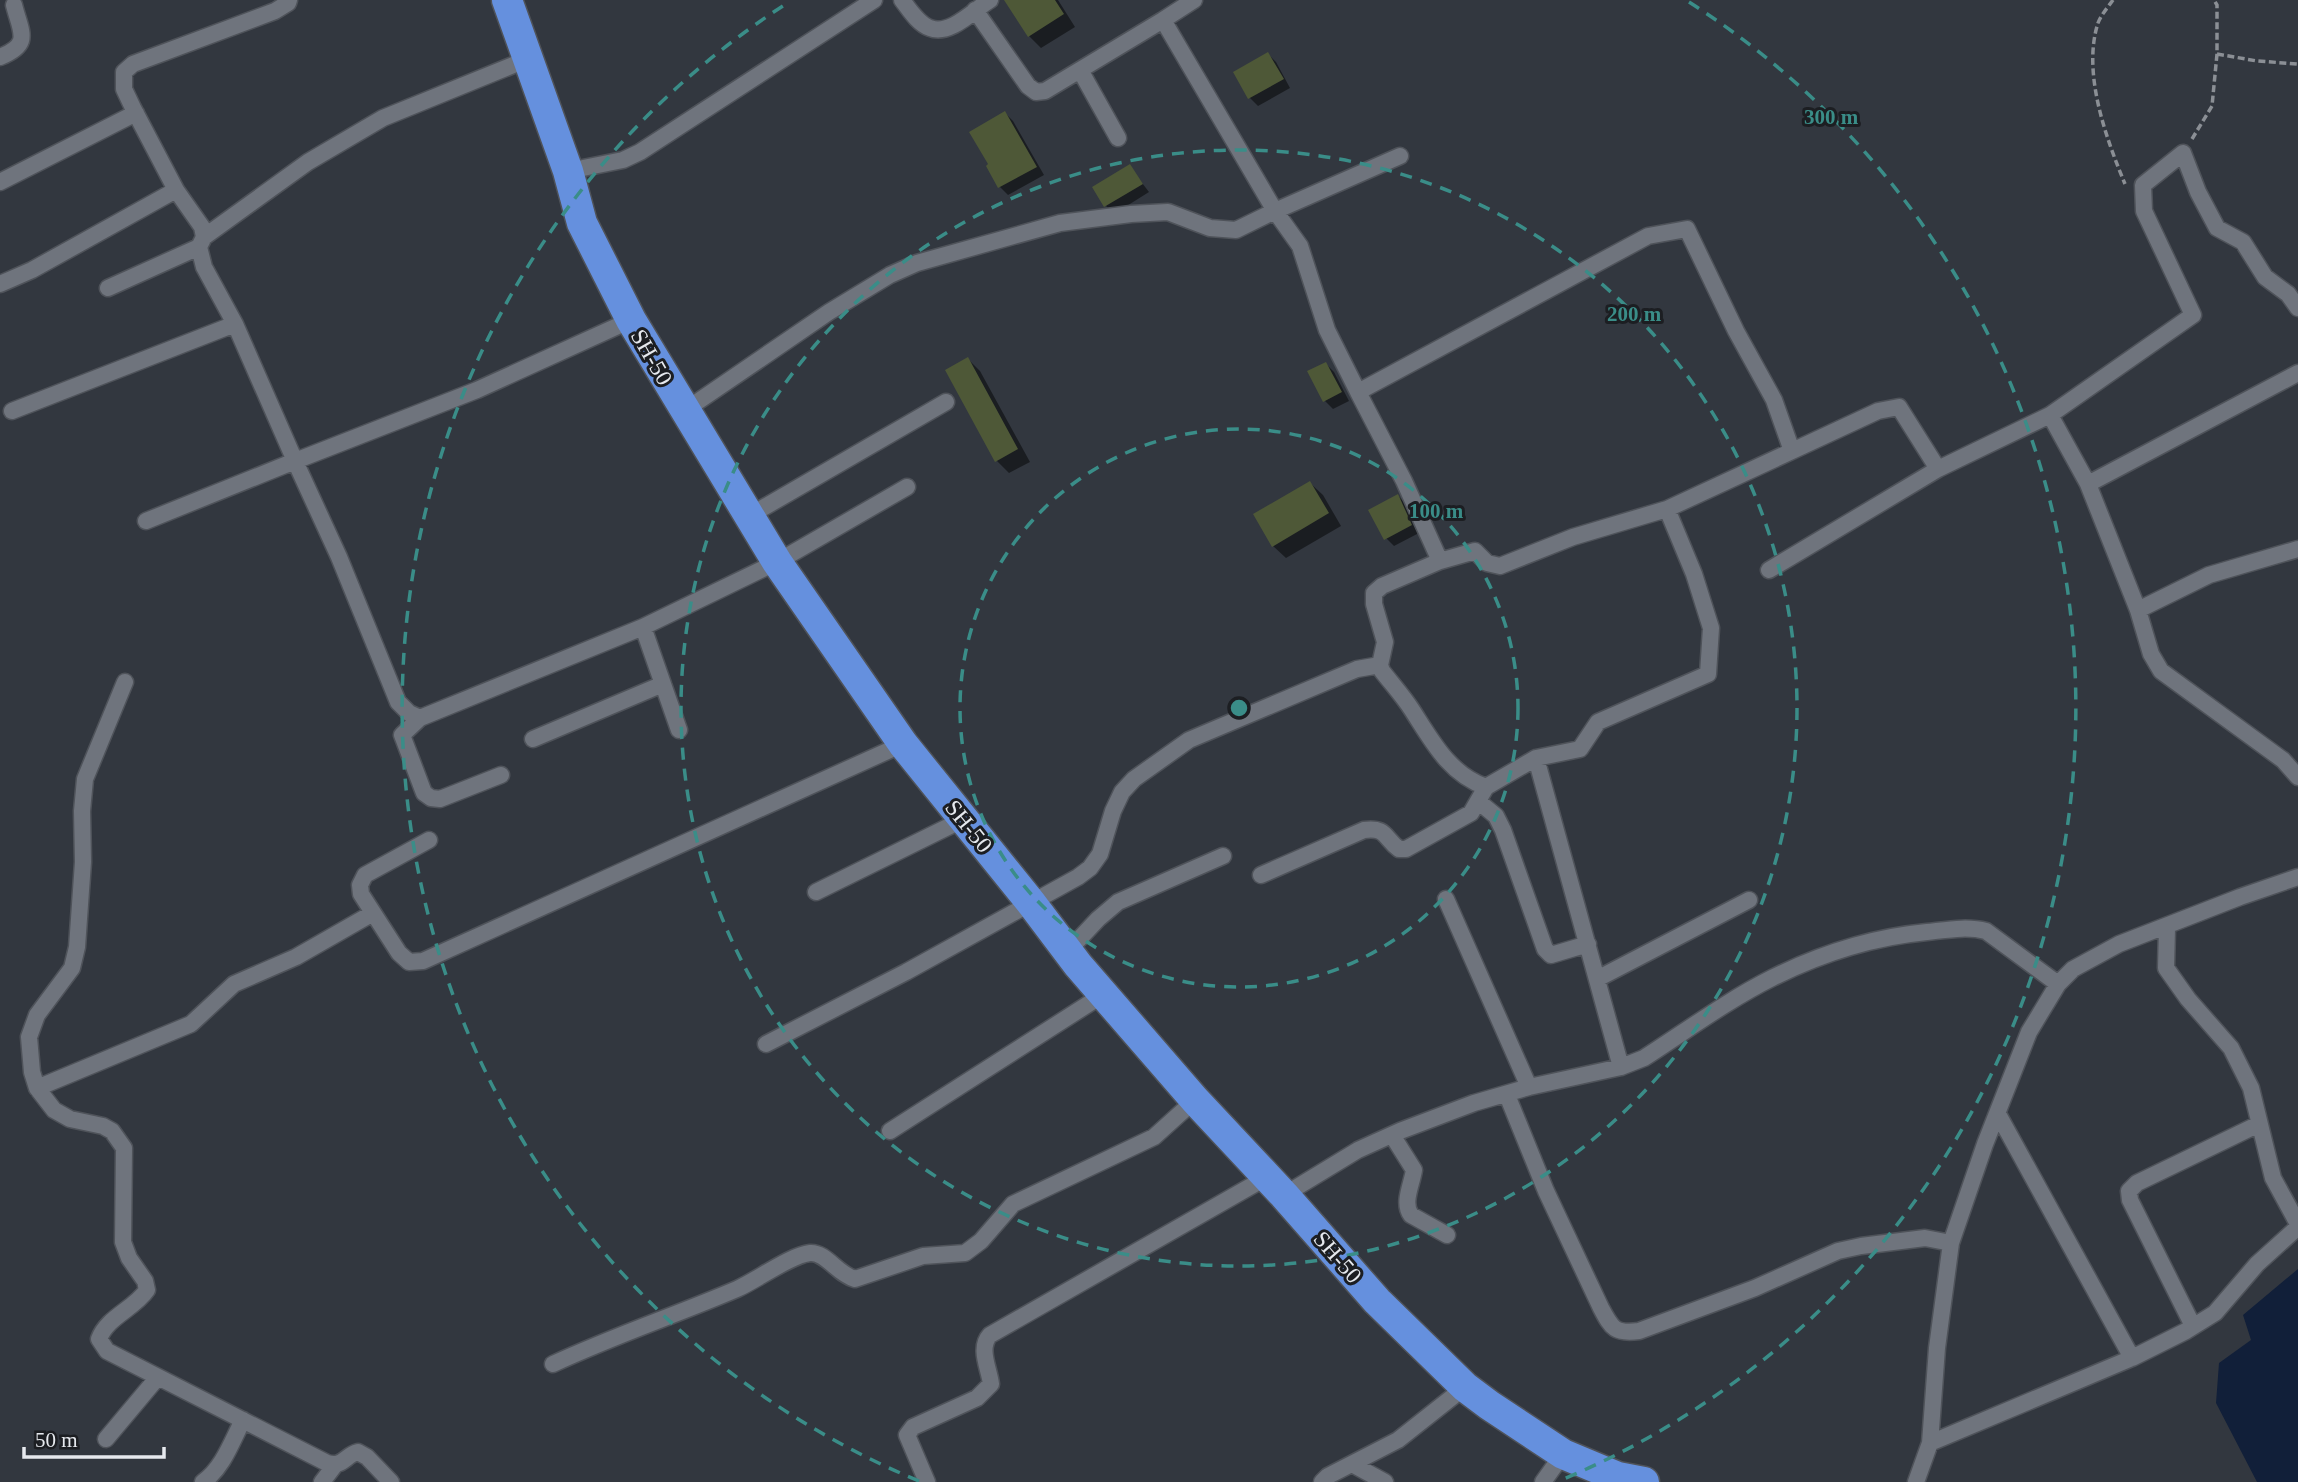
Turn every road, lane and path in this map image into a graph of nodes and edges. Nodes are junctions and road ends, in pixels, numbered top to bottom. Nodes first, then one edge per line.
1 (289, 0) edge
2 (507, 0) edge
3 (874, 0) edge
4 (902, 0) edge
5 (990, 0) edge
6 (1194, 0) edge
7 (2113, 0) edge
8 (2214, 0) edge
9 (13, 5) edge
10 (975, 10) junction
11 (1163, 20) junction
12 (2217, 54) junction
13 (0, 57) edge
14 (528, 59) junction
15 (2298, 64) edge
16 (1080, 70) junction
17 (136, 113) junction
18 (1118, 138) dead end
19 (2183, 153) junction
20 (1400, 156) dead end
21 (568, 171) junction
22 (0, 182) edge
23 (176, 190) junction
24 (1275, 211) junction
25 (2144, 211) junction
26 (202, 242) junction
27 (0, 284) edge
28 (108, 288) dead end
29 (2298, 308) edge
30 (631, 320) junction
31 (235, 324) junction
32 (2298, 373) edge
33 (1358, 392) junction
34 (946, 402) dead end
35 (12, 411) dead end
36 (684, 411) junction
37 (2050, 415) junction
38 (1792, 451) junction
39 (295, 461) junction
40 (1938, 469) junction
41 (2088, 484) junction
42 (906, 487) dead end
43 (1667, 509) junction
44 (749, 516) junction
45 (146, 520) dead end
46 (2298, 549) edge
47 (1440, 561) junction
48 (777, 562) junction
49 (1769, 570) dead end
50 (2138, 610) junction
51 (643, 627) junction
52 (1380, 665) junction
53 (125, 682) dead end
54 (663, 684) junction
55 (420, 718) junction
56 (679, 730) dead end
57 (533, 739) dead end
58 (903, 744) junction
59 (1536, 758) junction
60 (500, 775) dead end
61 (2298, 777) edge
62 (1482, 794) junction
63 (964, 820) junction
64 (429, 840) dead end
65 (1223, 856) dead end
66 (1261, 876) dead end
67 (2298, 877) edge
68 (816, 892) dead end
69 (1446, 899) dead end
70 (1749, 900) dead end
71 (1032, 904) junction
72 (373, 913) junction
73 (2166, 928) junction
74 (1588, 944) junction
75 (1068, 951) junction
76 (1597, 979) junction
77 (2058, 984) junction
78 (1104, 994) junction
79 (766, 1044) dead end
80 (1621, 1067) junction
81 (1529, 1087) junction
82 (37, 1088) junction
83 (1507, 1095) junction
84 (1195, 1100) junction
85 (1998, 1114) junction
86 (2259, 1124) junction
87 (890, 1131) dead end
88 (1392, 1135) junction
89 (1276, 1186) junction
90 (2298, 1225) edge
91 (1447, 1235) dead end
92 (1951, 1242) junction
93 (2193, 1326) junction
94 (2132, 1358) junction
95 (553, 1364) dead end
96 (158, 1377) junction
97 (1465, 1387) junction
98 (243, 1420) junction
99 (106, 1438) dead end
100 (1930, 1443) junction
101 (1563, 1454) junction
102 (1352, 1464) junction
103 (335, 1465) junction
104 (1916, 1481) edge
105 (203, 1482) edge
106 (322, 1482) edge
107 (391, 1482) edge
108 (927, 1482) edge
109 (1322, 1482) edge
110 (1385, 1482) edge
111 (1543, 1482) edge
112 (1639, 1482) edge

1 - 17 street
2 - 14 highway, SH-50
3 - 21 street
4 - 10 street
5 - 10 street
6 - 11 street
7 - 25 path
8 - 12 path
9 - 13 street
10 - 16 street
11 - 16 street
11 - 24 street
12 - 15 path
12 - 19 path
14 - 21 highway, SH-50
14 - 26 street
16 - 18 street
17 - 22 street
17 - 23 street
19 - 25 street
19 - 29 street
20 - 24 street
21 - 30 highway, SH-50
23 - 26 street
23 - 27 street
24 - 33 street
24 - 36 street
25 - 37 street
26 - 28 street
26 - 31 street
30 - 36 highway, SH-50
30 - 39 street
31 - 35 street
31 - 39 street
32 - 41 street
33 - 38 street
33 - 47 street
34 - 44 street
36 - 44 highway, SH-50
37 - 40 street
37 - 41 street
38 - 40 street
38 - 43 street
39 - 45 street
39 - 55 street
40 - 49 street
41 - 50 street
42 - 48 street
43 - 47 street
43 - 59 street
44 - 48 highway, SH-50
46 - 50 street
47 - 52 street
48 - 51 street
48 - 58 highway, SH-50
50 - 61 street
51 - 54 street
51 - 55 street
52 - 62 street
52 - 71 street
53 - 82 street
54 - 56 street
54 - 57 street
55 - 60 street
58 - 63 highway, SH-50
58 - 72 street
59 - 62 street
59 - 74 street
62 - 66 street
62 - 74 street
63 - 68 street
63 - 71 highway, SH-50
64 - 72 street
65 - 75 street
67 - 73 street
69 - 81 street
70 - 76 street
71 - 75 highway, SH-50
71 - 79 street
72 - 82 street
73 - 77 street
73 - 86 street
74 - 76 street
75 - 78 highway, SH-50
76 - 80 street
77 - 80 street
77 - 85 street
78 - 84 highway, SH-50
78 - 87 street
80 - 81 street
81 - 83 street
82 - 96 street
83 - 88 street
83 - 92 street
84 - 89 highway, SH-50
84 - 95 street
85 - 92 street
85 - 94 street
86 - 90 street
86 - 93 street
88 - 89 street
88 - 91 street
89 - 97 highway, SH-50
89 - 108 street
90 - 93 street
92 - 100 street
93 - 94 street
94 - 100 street
96 - 98 street
96 - 99 street
97 - 101 highway, SH-50
97 - 102 street
98 - 103 street
98 - 105 street
100 - 104 street
101 - 111 street
101 - 112 highway, SH-50
102 - 109 street
102 - 110 street
103 - 106 street
103 - 107 street

